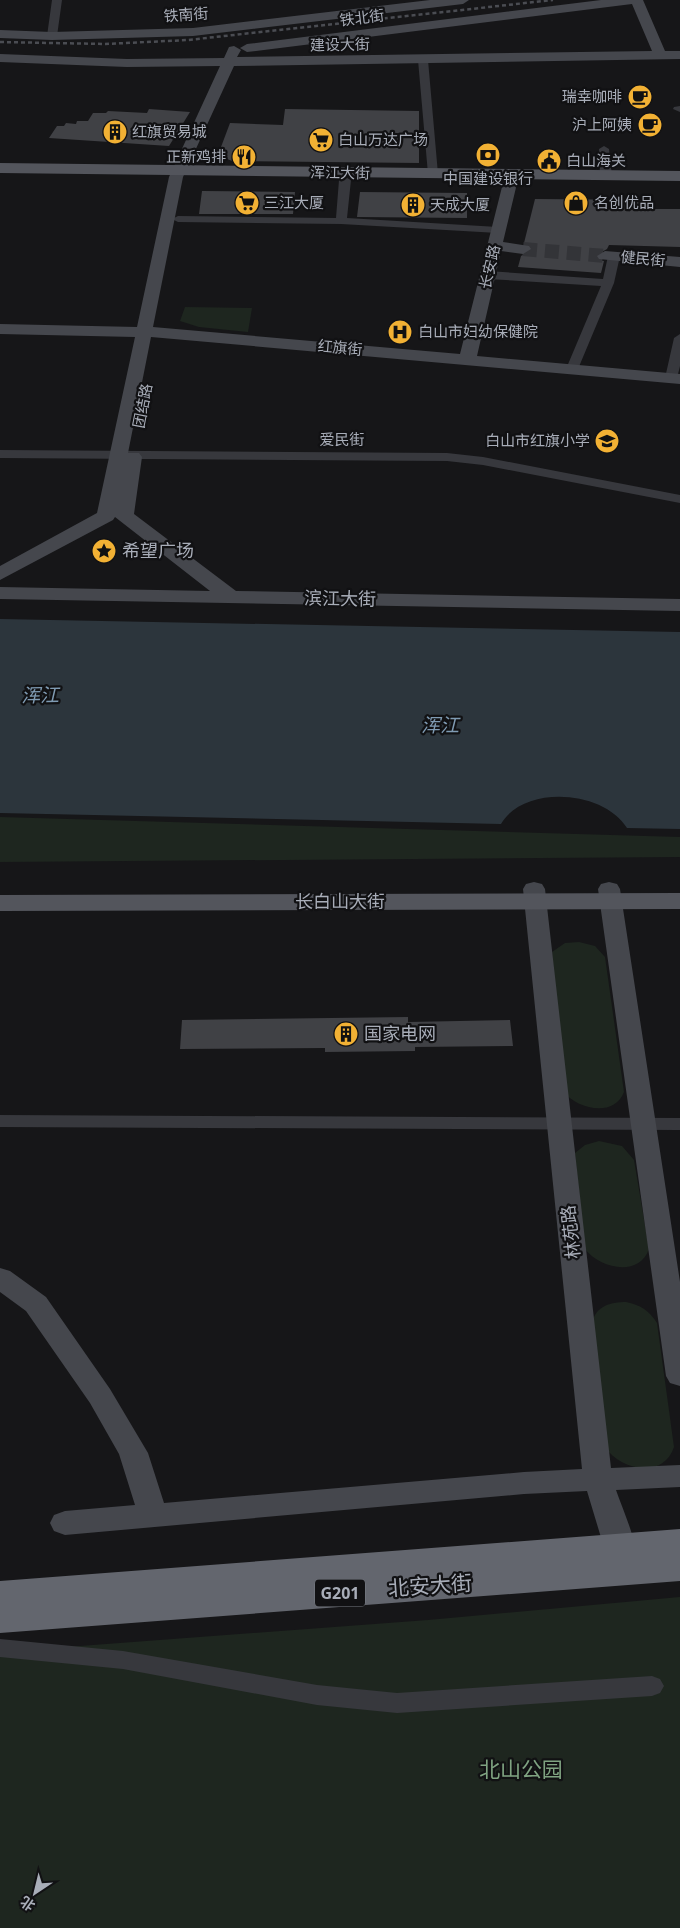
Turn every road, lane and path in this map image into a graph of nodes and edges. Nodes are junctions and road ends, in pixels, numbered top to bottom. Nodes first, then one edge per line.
1 (57, 0) edge
2 (463, 0) edge
3 (632, 0) edge
4 (637, 0) edge
5 (0, 34) edge
6 (52, 36) junction
7 (660, 55) junction
8 (680, 55) edge
9 (232, 56) junction
10 (0, 58) edge
11 (423, 60) junction
12 (604, 149) dead end
13 (0, 168) edge
14 (433, 174) junction
15 (0, 175) edge
16 (182, 175) junction
17 (606, 176) junction
18 (680, 176) edge
19 (511, 178) junction
20 (346, 180) junction
21 (680, 182) edge
22 (178, 219) junction
23 (341, 221) junction
24 (498, 230) junction
25 (495, 246) junction
26 (523, 249) tunnel mouth
27 (610, 256) joint
28 (680, 262) edge
29 (488, 275) junction
30 (608, 283) junction
31 (0, 329) edge
32 (151, 332) junction
33 (680, 338) edge
34 (467, 360) junction
35 (572, 369) junction
36 (676, 378) edge
37 (0, 454) edge
38 (126, 456) junction
39 (680, 500) edge
40 (115, 516) junction
41 (0, 574) edge
42 (0, 593) edge
43 (231, 597) junction
44 (680, 605) edge
45 (680, 888) edge
46 (0, 891) edge
47 (534, 895) junction
48 (610, 895) junction
49 (680, 901) edge
50 (0, 903) edge
51 (0, 1121) edge
52 (680, 1124) edge
53 (560, 1125) junction
54 (644, 1125) junction
55 (0, 1278) edge
56 (680, 1376) edge
57 (680, 1476) edge
58 (598, 1481) junction
59 (153, 1516) junction
60 (65, 1524) dead end
61 (680, 1543) edge
62 (622, 1560) junction
63 (680, 1566) edge
64 (0, 1595) edge
65 (0, 1619) edge
66 (0, 1648) edge
67 (652, 1686) dead end

1 - 6 street
2 - 6 street, 铁南街
3 - 9 street, 铁北街
4 - 7 street
5 - 6 street, 铁南街
7 - 8 street, 建设大街
7 - 11 street, 建设大街
9 - 10 street, 建设大街
9 - 11 street, 建设大街
9 - 16 street, 团结路
11 - 14 street
12 - 17 street
13 - 16 main road, 浑江大街
14 - 16 main road, 浑江大街
14 - 19 main road, 浑江大街
15 - 16 main road, 浑江大街
16 - 20 main road, 浑江大街
16 - 22 street, 团结路
16 - 32 street, 团结路
17 - 18 main road, 浑江大街
17 - 19 main road, 浑江大街
19 - 20 main road, 浑江大街
19 - 21 main road, 浑江大街
19 - 24 street, 长安路
20 - 23 street
22 - 23 street
22 - 32 street, 团结路
23 - 24 street
24 - 25 street, 长安路
25 - 26 street
25 - 29 street, 长安路
27 - 28 street, 健民街
27 - 30 street
29 - 30 street
29 - 34 street, 长安路
30 - 35 street
31 - 32 street, 红旗街
32 - 34 street, 红旗街
32 - 38 street, 团结路
33 - 36 street
34 - 35 street, 红旗街
35 - 36 street, 红旗街
37 - 38 street, 爱民街
38 - 39 street, 爱民街
38 - 40 street, 团结路
40 - 41 street
40 - 43 street
42 - 43 street, 滨江大街
43 - 44 street, 滨江大街
45 - 48 main road, 长白山大街
46 - 47 main road, 长白山大街
47 - 48 main road, 长白山大街
47 - 50 main road, 长白山大街
47 - 53 street, 林苑路
48 - 49 main road, 长白山大街
48 - 54 street
51 - 53 street
52 - 54 street
53 - 54 street
53 - 58 street, 林苑路
54 - 56 street
55 - 59 street
57 - 58 street
58 - 59 street
58 - 62 street, 林苑路
59 - 60 street
61 - 62 highway, 北安大街 / G201
62 - 63 highway, 北安大街 / G201
62 - 64 highway, 北安大街 / G201
62 - 65 highway, 北安大街 / G201
66 - 67 street

